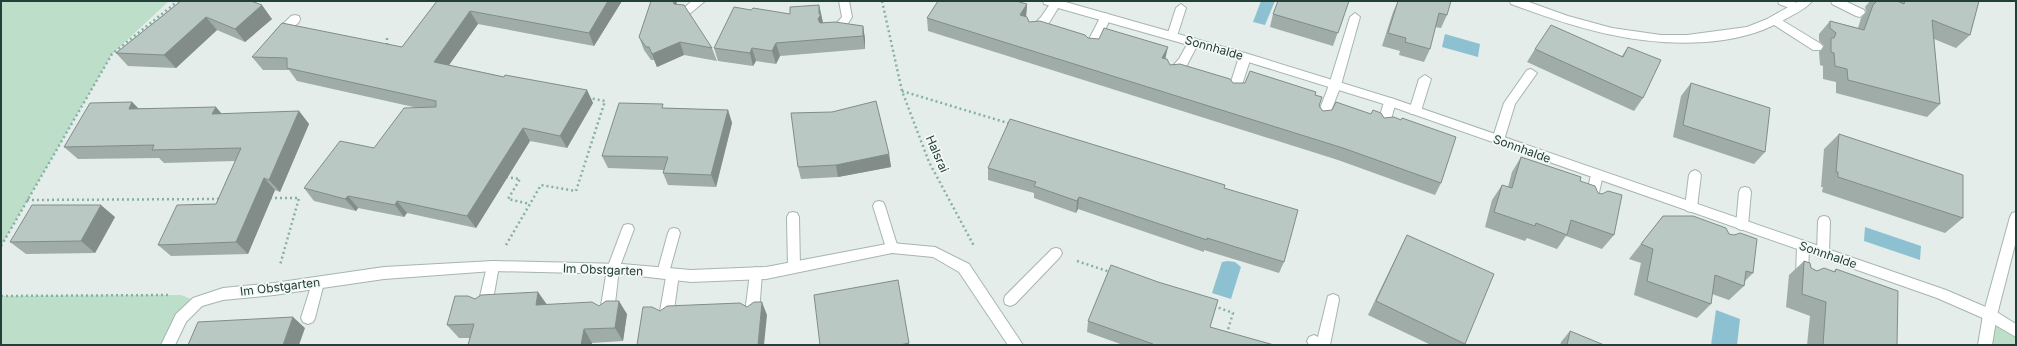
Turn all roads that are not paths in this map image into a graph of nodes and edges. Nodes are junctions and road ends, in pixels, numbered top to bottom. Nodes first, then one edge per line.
1 (700, 1) edge
2 (844, 1) edge
3 (1514, 1) edge
4 (1784, 1) edge
5 (1806, 1) edge
6 (1836, 1) edge
7 (1059, 3) edge
8 (1797, 7) junction
9 (1181, 8) dead end
10 (683, 13) edge
11 (1860, 13) dead end
12 (1106, 17) junction
13 (1355, 17) dead end
14 (295, 19) dead end
15 (1774, 20) junction
16 (1033, 31) edge
17 (827, 32) edge
18 (1172, 36) junction
19 (1194, 42) junction
20 (270, 44) edge
21 (1091, 47) edge
22 (1817, 47) dead end
23 (1245, 57) junction
24 (1172, 73) edge
25 (1531, 73) dead end
26 (1425, 79) dead end
27 (1336, 85) junction
28 (1234, 91) edge
29 (1390, 102) junction
30 (1415, 111) junction
31 (1322, 119) edge
32 (1384, 126) edge
33 (1498, 140) junction
34 (1597, 175) junction
35 (1695, 175) dead end
36 (1745, 192) dead end
37 (1591, 202) edge
38 (879, 206) dead end
39 (1691, 208) junction
40 (793, 217) dead end
41 (2016, 217) edge
42 (1721, 218) junction
43 (1824, 221) dead end
44 (1742, 225) junction
45 (628, 229) dead end
46 (1720, 230) edge
47 (674, 233) dead end
48 (1803, 246) junction
49 (892, 248) junction
50 (1822, 253) junction
51 (1056, 254) road end
52 (493, 266) junction
53 (794, 267) junction
54 (613, 269) junction
55 (668, 273) junction
56 (756, 273) junction
57 (1802, 278) edge
58 (318, 283) junction
59 (1010, 300) dead end
60 (1333, 300) dead end
61 (485, 305) edge
62 (607, 312) edge
63 (752, 313) edge
64 (1990, 315) junction
65 (666, 317) edge
66 (308, 318) dead end
67 (2016, 331) edge
68 (1319, 344) edge
69 (168, 345) edge
70 (1016, 345) edge
71 (1985, 345) edge

1 - 10 street
2 - 17 street
3 - 15 street
4 - 8 street
5 - 8 street
6 - 11 street
7 - 12 street, Sonnhalde
7 - 16 street
8 - 15 street
9 - 18 street
12 - 18 street, Sonnhalde
12 - 21 street
13 - 27 street
14 - 20 street
15 - 22 street
18 - 19 street, Sonnhalde
19 - 23 street, Sonnhalde
19 - 24 street
23 - 27 street, Sonnhalde
23 - 28 street
25 - 33 street
26 - 30 street
27 - 29 street, Sonnhalde
27 - 31 street
29 - 30 street, Sonnhalde
29 - 32 street
30 - 33 street, Sonnhalde
33 - 34 street, Sonnhalde
34 - 37 street
34 - 39 street, Sonnhalde
35 - 39 street
36 - 44 street
38 - 49 street
39 - 42 street, Sonnhalde
40 - 53 street
41 - 64 street
42 - 44 street, Sonnhalde
42 - 46 street
43 - 50 street
44 - 48 street, Sonnhalde
45 - 54 street
47 - 55 street
48 - 50 street, Sonnhalde
48 - 57 street
49 - 53 street, Im Obstgarten
49 - 70 street, Im Obstgarten
50 - 64 street, Sonnhalde
51 - 59 street
52 - 54 street, Im Obstgarten
52 - 58 street, Im Obstgarten
52 - 61 street
53 - 56 street, Im Obstgarten
54 - 55 street, Im Obstgarten
54 - 62 street
55 - 56 street, Im Obstgarten
55 - 65 street
56 - 63 street
58 - 66 street
58 - 69 street, Im Obstgarten
60 - 68 street
64 - 67 street, Sonnhalde
64 - 71 street

